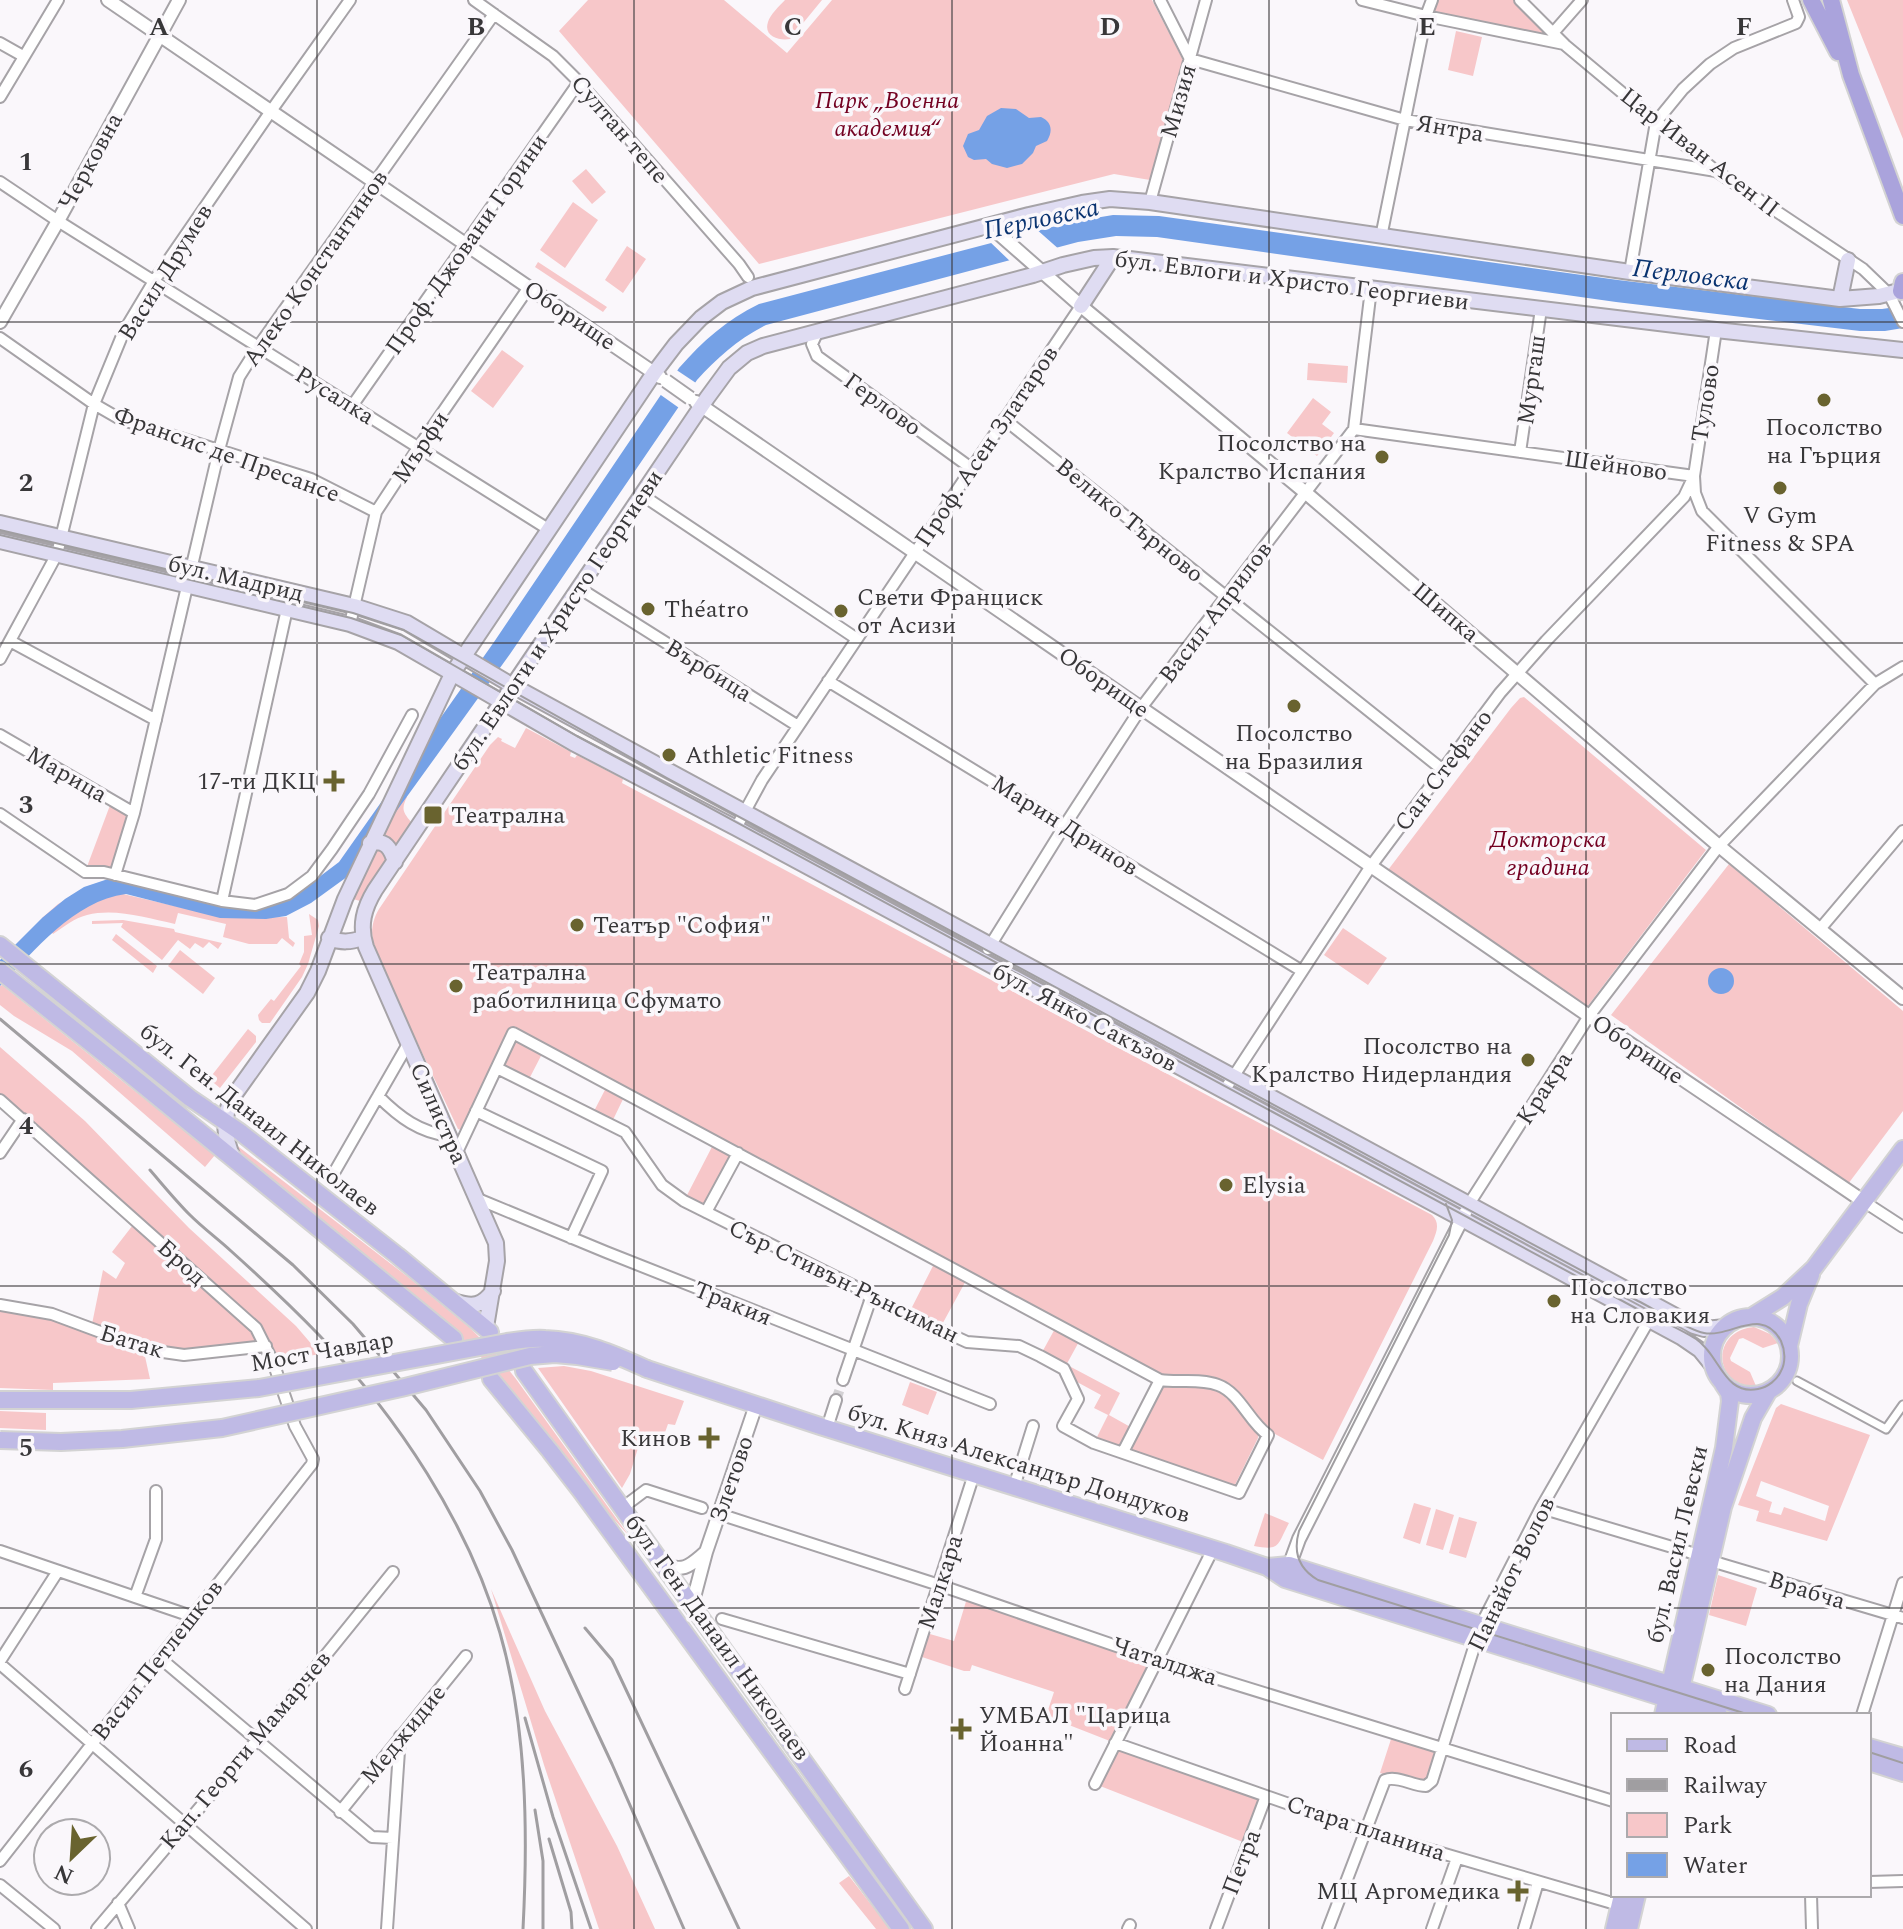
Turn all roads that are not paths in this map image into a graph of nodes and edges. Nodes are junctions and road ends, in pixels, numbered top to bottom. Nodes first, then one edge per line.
1 (58, 0) edge
2 (108, 0) edge
3 (179, 0) edge
4 (350, 0) edge
5 (474, 0) edge
6 (1160, 0) edge
7 (1206, 0) edge
8 (1362, 0) edge
9 (1432, 0) edge
10 (1520, 0) edge
11 (1582, 0) edge
12 (1793, 0) edge
13 (1811, 0) edge
14 (1831, 0) edge
15 (494, 14) junction
16 (1426, 16) junction
17 (1553, 33) junction
18 (159, 35) junction
19 (0, 43) edge
20 (1565, 45) junction
21 (23, 56) junction
22 (1190, 59) junction
23 (1851, 75) junction
24 (579, 82) junction
25 (0, 97) edge
26 (271, 111) junction
27 (1405, 120) junction
28 (1656, 122) junction
29 (1649, 161) junction
30 (1716, 171) junction
31 (0, 182) edge
32 (375, 182) junction
33 (1150, 202) junction
34 (1903, 216) edge
35 (58, 221) junction
36 (990, 226) junction
37 (1381, 237) junction
38 (465, 244) junction
39 (1113, 257) junction
40 (1848, 260) junction
41 (1043, 272) junction
42 (1630, 272) junction
43 (748, 277) dead end
44 (154, 281) junction
45 (529, 287) junction
46 (1371, 289) junction
47 (1898, 292) edge
48 (1840, 299) junction
49 (1081, 306) junction
50 (1541, 309) junction
51 (0, 322) edge
52 (1903, 322) edge
53 (1716, 330) junction
54 (817, 333) junction
55 (0, 338) edge
56 (258, 347) junction
57 (1903, 350) edge
58 (660, 377) junction
59 (696, 402) junction
60 (94, 404) junction
61 (352, 406) junction
62 (1004, 419) junction
63 (1354, 429) junction
64 (418, 448) junction
65 (219, 450) junction
66 (1520, 452) junction
67 (971, 468) junction
68 (1694, 476) junction
69 (1306, 493) junction
70 (642, 495) junction
71 (376, 512) junction
72 (0, 523) edge
73 (548, 529) junction
74 (62, 537) junction
75 (0, 541) edge
76 (915, 552) junction
77 (57, 554) junction
78 (191, 568) junction
79 (187, 584) junction
80 (579, 588) junction
81 (291, 591) junction
82 (1226, 597) junction
83 (354, 606) junction
84 (287, 609) junction
85 (350, 624) junction
86 (857, 639) junction
87 (10, 641) junction
88 (464, 657) junction
89 (0, 659) edge
90 (1903, 667) edge
91 (1517, 673) junction
92 (452, 674) junction
93 (828, 681) junction
94 (1875, 684) junction
95 (513, 686) junction
96 (502, 703) junction
97 (1141, 708) junction
98 (412, 715) dead end
99 (156, 720) junction
100 (798, 726) junction
101 (0, 735) edge
102 (1443, 770) junction
103 (745, 812) junction
104 (134, 813) junction
105 (0, 814) edge
106 (1065, 825) junction
107 (736, 828) junction
108 (1903, 831) edge
109 (370, 843) junction
110 (1719, 846) junction
111 (395, 862) junction
112 (1371, 866) junction
113 (115, 875) junction
114 (222, 901) junction
115 (1820, 929) junction
116 (329, 938) junction
117 (363, 938) junction
118 (0, 945) edge
119 (990, 945) junction
120 (981, 960) junction
121 (0, 971) edge
122 (1302, 971) junction
123 (1903, 998) edge
124 (1589, 1016) junction
125 (408, 1044) junction
126 (497, 1068) junction
127 (1233, 1076) junction
128 (1224, 1091) junction
129 (378, 1096) junction
130 (0, 1100) edge
131 (476, 1111) junction
132 (23, 1119) junction
133 (224, 1121) junction
134 (450, 1136) junction
135 (1903, 1149) edge
136 (457, 1152) junction
137 (0, 1153) edge
138 (738, 1153) junction
139 (233, 1158) junction
140 (331, 1178) dead end
141 (478, 1199) junction
142 (1863, 1201) junction
143 (1469, 1204) junction
144 (706, 1212) junction
145 (1461, 1220) junction
146 (1903, 1227) edge
147 (571, 1238) junction
148 (1814, 1268) junction
149 (493, 1291) junction
150 (871, 1298) junction
151 (456, 1302) junction
152 (0, 1305) edge
153 (1751, 1317) junction
154 (1649, 1320) junction
155 (1726, 1327) junction
156 (488, 1330) joint
157 (454, 1339) dead end
158 (266, 1346) junction
159 (1789, 1346) junction
160 (852, 1350) junction
161 (1713, 1366) junction
162 (647, 1369) junction
163 (524, 1371) dead end
164 (491, 1379) dead end
165 (843, 1380) tunnel mouth
166 (1160, 1380) junction
167 (1797, 1381) dead end
168 (1723, 1384) junction
169 (1768, 1392) junction
170 (0, 1400) edge
171 (836, 1400) tunnel mouth
172 (990, 1404) dead end
173 (756, 1405) junction
174 (1903, 1405) edge
175 (1033, 1426) dead end
176 (827, 1428) junction
177 (0, 1440) edge
178 (1123, 1452) junction
179 (313, 1459) joint
180 (974, 1474) junction
181 (1014, 1487) junction
182 (156, 1491) dead end
183 (622, 1508) junction
184 (702, 1508) dead end
185 (1541, 1508) junction
186 (719, 1514) junction
187 (1213, 1549) junction
188 (0, 1551) edge
189 (706, 1552) junction
190 (1705, 1558) junction
191 (663, 1565) junction
192 (58, 1571) junction
193 (393, 1572) dead end
194 (1287, 1572) junction
195 (1903, 1583) edge
196 (651, 1585) junction
197 (939, 1585) junction
198 (135, 1597) junction
199 (692, 1605) junction
200 (191, 1616) junction
201 (1898, 1617) edge
202 (675, 1618) junction
203 (722, 1619) dead end
204 (1478, 1632) junction
205 (466, 1656) dead end
206 (160, 1658) junction
207 (1157, 1660) junction
208 (0, 1663) edge
209 (910, 1674) junction
210 (905, 1689) dead end
211 (1673, 1701) edge
212 (1712, 1713) edge
213 (1754, 1713) edge
214 (1863, 1713) edge
215 (400, 1736) junction
216 (257, 1740) junction
217 (1115, 1743) junction
218 (91, 1744) junction
219 (1442, 1748) junction
220 (1871, 1748) edge
221 (1903, 1757) edge
222 (1871, 1763) edge
223 (1903, 1773) edge
224 (1095, 1784) dead end
225 (1266, 1796) junction
226 (1611, 1800) edge
227 (340, 1812) junction
228 (185, 1824) junction
229 (1366, 1831) junction
230 (393, 1838) junction
231 (1457, 1858) junction
232 (0, 1861) edge
233 (1903, 1881) edge
234 (1538, 1882) junction
235 (1871, 1882) edge
236 (0, 1885) edge
237 (1637, 1897) edge
238 (1811, 1897) edge
239 (1621, 1900) edge
240 (118, 1903) junction
241 (54, 1929) edge
242 (97, 1929) edge
243 (129, 1929) edge
244 (306, 1929) edge
245 (387, 1929) edge
246 (901, 1929) edge
247 (924, 1929) edge
248 (1216, 1929) edge
249 (1328, 1929) edge
250 (1432, 1929) edge
251 (1524, 1929) edge
252 (1614, 1929) edge
253 (1629, 1929) edge
254 (1812, 1929) edge

1 - 21 street
2 - 18 street, Оборище
3 - 18 street, Черковна
4 - 26 street, Васил Друмев
5 - 15 street, Султан тепе
6 - 22 street
7 - 22 street, Мизия
8 - 16 street
9 - 16 street
10 - 17 street, Цар Иван Асен II
11 - 17 street
12 - 28 street
13 - 23 highway
14 - 23 highway
15 - 24 street, Султан тепе
15 - 32 street, Алеко Константинов
16 - 20 street
16 - 27 street
17 - 20 street, Цар Иван Асен II
18 - 26 street, Оборище
18 - 35 street, Черковна
19 - 21 street
20 - 28 street, Цар Иван Асен II
21 - 25 street
22 - 27 street, Янтра
22 - 33 street, Мизия
23 - 34 highway
24 - 38 street, Проф. Джовани Горини
24 - 43 street, Султан тепе
26 - 32 street, Оборище
26 - 44 street, Васил Друмев
27 - 29 street, Янтра
27 - 37 street
28 - 29 street
28 - 30 street, Цар Иван Асен II
29 - 30 street, Янтра
29 - 42 street
30 - 40 street, Цар Иван Асен II
31 - 35 street, Русалка
32 - 38 street, Оборище
32 - 56 street, Алеко Константинов
33 - 36 main road, бул. Евлоги и Христо Георгиеви
33 - 37 main road, бул. Евлоги и Христо Георгиеви
35 - 44 street, Русалка
35 - 51 street, Черковна
36 - 41 street, Шипка
36 - 58 main road, бул. Евлоги и Христо Георгиеви
37 - 42 main road, бул. Евлоги и Христо Георгиеви
38 - 45 street, Оборище
38 - 61 street, Проф. Джовани Горини
39 - 41 main road, бул. Евлоги и Христо Георгиеви
39 - 46 main road, бул. Евлоги и Христо Георгиеви
39 - 49 main road
40 - 47 street, Цар Иван Асен II
40 - 48 main road
41 - 49 street, Шипка
41 - 54 main road, бул. Евлоги и Христо Георгиеви
42 - 48 main road, бул. Евлоги и Христо Георгиеви
44 - 56 street, Русалка
44 - 60 street, Васил Друмев
45 - 58 street, Оборище
45 - 64 street, Мърфи
46 - 50 main road, бул. Евлоги и Христо Георгиеви
46 - 63 street, Васил Априлов
47 - 48 main road, бул. Евлоги и Христо Георгиеви
47 - 52 street
49 - 62 street, Проф. Асен Златаров
49 - 69 street, Шипка
50 - 53 main road, бул. Евлоги и Христо Георгиеви
50 - 66 street, Мургаш
53 - 57 main road, бул. Евлоги и Христо Георгиеви
53 - 68 street, Тулово
54 - 59 main road, бул. Евлоги и Христо Георгиеви
54 - 67 street, Герлово
55 - 60 street, Франсис де Пресансе
56 - 61 street, Русалка
56 - 65 street, Алеко Константинов
58 - 59 street, Оборище, bridge
58 - 73 main road, бул. Евлоги и Христо Георгиеви
59 - 70 main road, бул. Евлоги и Христо Георгиеви
59 - 76 street, Оборище
60 - 65 street, Франсис де Пресансе
60 - 74 street, Васил Друмев
61 - 64 street, Русалка
62 - 67 street, Проф. Асен Златаров
62 - 82 street, Велико Търново
63 - 66 street, Шейново
63 - 69 street, Васил Априлов
64 - 71 street, Мърфи
64 - 73 street, Русалка
65 - 71 street, Франсис де Пресансе
65 - 78 street, Алеко Константинов
66 - 68 street, Шейново
67 - 76 street, Проф. Асен Златаров
68 - 91 street, Сан Стефано
68 - 94 street, Шейново
69 - 82 street, Васил Априлов
69 - 91 street, Шипка
70 - 80 main road, бул. Евлоги и Христо Георгиеви
70 - 86 street
71 - 83 street, Мърфи
72 - 74 main road, бул. Мадрид
73 - 88 main road, бул. Евлоги и Христо Георгиеви
74 - 77 street, Васил Друмев
74 - 78 main road, бул. Мадрид
75 - 77 main road, бул. Мадрид
76 - 86 street, Проф. Асен Златаров
76 - 97 street, Оборище
77 - 79 main road, бул. Мадрид
77 - 87 street, Васил Друмев
78 - 79 street, Алеко Константинов
78 - 81 main road, бул. Мадрид
79 - 84 main road, бул. Мадрид
79 - 99 street, Алеко Константинов
80 - 95 main road, бул. Евлоги и Христо Георгиеви
80 - 100 street, Върбица
81 - 83 main road, бул. Мадрид
81 - 84 street
82 - 97 street, Васил Априлов
82 - 102 street, Велико Търново
83 - 85 street, Мърфи
83 - 88 main road, бул. Мадрид
84 - 85 main road, бул. Мадрид
84 - 114 street
85 - 92 main road, бул. Мадрид
86 - 93 street, Проф. Асен Златаров
87 - 89 street, Васил Друмев
87 - 99 street
88 - 92 main road, бул. Евлоги и Христо Георгиеви
88 - 95 main road, бул. Янко Сакъзов
90 - 94 street, Кракра
91 - 102 street, Сан Стефано
91 - 110 street, Шипка
92 - 96 main road, бул. Янко Сакъзов
92 - 109 main road, бул. Евлоги и Христо Георгиеви
93 - 100 street, Проф. Асен Златаров
93 - 106 street, Марин Дринов
94 - 110 street, Кракра
95 - 96 main road, бул. Евлоги и Христо Георгиеви
95 - 103 main road, бул. Янко Сакъзов
96 - 107 main road, бул. Янко Сакъзов
96 - 111 main road, бул. Евлоги и Христо Георгиеви
97 - 106 street, Васил Априлов
97 - 112 street, Оборище
98 - 114 street
99 - 104 street, Алеко Константинов
100 - 103 street, Проф. Асен Златаров
101 - 104 street, Марица
102 - 112 street, Сан Стефано
103 - 107 street, Проф. Асен Златаров
103 - 119 main road, бул. Янко Сакъзов
104 - 113 street, Алеко Константинов
105 - 113 street
106 - 119 street, Васил Априлов
106 - 122 street, Марин Дринов
107 - 120 main road, бул. Янко Сакъзов
108 - 115 street
109 - 111 main road
109 - 116 main road, бул. Евлоги и Христо Георгиеви
110 - 115 street, Шипка
110 - 124 street, Кракра
111 - 117 main road, бул. Евлоги и Христо Георгиеви
112 - 122 street, Сан Стефано
112 - 124 street, Оборище
113 - 114 street
115 - 123 street, Шипка
116 - 117 main road
116 - 133 main road, бул. Евлоги и Христо Георгиеви
117 - 125 main road, Силистра
118 - 133 main road, бул. Ген. Данаил Николаев
119 - 120 street, Васил Априлов
119 - 127 main road, бул. Янко Сакъзов
120 - 128 main road, бул. Янко Сакъзов
121 - 139 main road, бул. Ген. Данаил Николаев
122 - 127 street, Сан Стефано
124 - 142 street, Оборище
124 - 143 street, Кракра
125 - 129 street
125 - 134 main road, Силистра
126 - 131 street
126 - 138 street
126 - 144 street, Сър Стивън Рънсиман
127 - 128 street, Сан Стефано
127 - 143 main road, бул. Янко Сакъзов
128 - 145 main road, бул. Янко Сакъзов
129 - 134 street
129 - 140 street
130 - 132 street, Брод
131 - 136 street
131 - 147 street
132 - 137 street
132 - 158 street, Брод
133 - 139 main road
133 - 151 main road, бул. Ген. Данаил Николаев
134 - 136 main road, Силистра
135 - 142 main road
136 - 141 main road, Силистра
138 - 144 street
138 - 166 street
139 - 157 main road, бул. Ген. Данаил Николаев
141 - 147 street, Тракия
141 - 149 main road, Силистра
142 - 146 street, Оборище
142 - 148 main road
143 - 145 street, Кракра
143 - 155 main road, бул. Янко Сакъзов
144 - 150 street, Сър Стивън Рънсиман
145 - 154 main road, бул. Янко Сакъзов
145 - 194 street, Кракра
147 - 160 street, Тракия
148 - 153 main road
148 - 159 main road
149 - 151 main road
149 - 156 main road, Силистра
150 - 160 street
150 - 178 street, Сър Стивън Рънсиман
151 - 156 main road, бул. Ген. Данаил Николаев
152 - 158 street, Батак
153 - 155 main road
153 - 159 main road
154 - 161 main road, бул. Янко Сакъзов
154 - 185 street, Панайот Волов
155 - 161 main road
158 - 179 street, Брод
159 - 169 main road
160 - 165 street
160 - 172 street, Тракия
161 - 168 main road
162 - 170 main road, Мост Чавдар, bridge
162 - 173 main road, Мост Чавдар
162 - 177 main road, Мост Чавдар, bridge
163 - 183 main road, бул. Ген. Данаил Николаев
164 - 196 main road, бул. Ген. Данаил Николаев
166 - 178 street
166 - 178 street, Сър Стивън Рънсиман
167 - 174 street
168 - 169 main road
168 - 190 main road, бул. Васил Левски
169 - 190 main road, бул. Васил Левски
171 - 176 street
173 - 176 main road, бул. Княз Александър Дондуков
173 - 186 street, Злетово
175 - 181 street
176 - 180 main road, бул. Княз Александър Дондуков
179 - 200 street, Васил Петлешков
180 - 181 main road, бул. Княз Александър Дондуков
180 - 197 street, Малкара
181 - 187 main road, бул. Княз Александър Дондуков
182 - 198 street
183 - 184 street
183 - 191 main road, бул. Ген. Данаил Николаев
185 - 190 street, Врабча
185 - 204 street, Панайот Волов
186 - 189 street, Злетово
186 - 197 street, Чаталджа
187 - 194 main road, бул. Княз Александър Дондуков
187 - 207 street
188 - 192 street
189 - 191 street, Злетово
189 - 199 street, Злетово
190 - 201 street, Врабча
190 - 211 main road, бул. Васил Левски
191 - 199 main road, бул. Ген. Данаил Николаев
192 - 198 street
192 - 208 street
193 - 216 street, Кап. Георги Мамарчев
194 - 204 main road, бул. Княз Александър Дондуков
195 - 201 street
196 - 199 main road
196 - 202 main road, бул. Ген. Данаил Николаев
197 - 207 street, Чаталджа
197 - 209 street, Малкара
198 - 200 street
199 - 202 main road
199 - 247 main road, бул. Ген. Данаил Николаев
200 - 206 street, Васил Петлешков
201 - 214 street
202 - 246 main road, бул. Ген. Данаил Николаев
203 - 209 street
204 - 211 main road, бул. Княз Александър Дондуков
204 - 219 street, Панайот Волов
205 - 215 street, Меджидие
206 - 216 street
206 - 218 street, Васил Петлешков
207 - 217 street
207 - 219 street, Чаталджа
208 - 218 street
209 - 210 street, Малкара
211 - 212 main road, бул. Княз Александър Дондуков
211 - 213 main road, бул. Княз Александър Дондуков
215 - 227 street, Меджидие
215 - 230 street
216 - 227 street
216 - 228 street, Кап. Георги Мамарчев
217 - 224 street
217 - 225 street, Стара планина
218 - 228 street
218 - 232 street, Васил Петлешков
219 - 226 street, Чаталджа
219 - 229 street, Панайот Волов
220 - 221 main road
222 - 223 main road
225 - 229 street, Стара планина
225 - 248 street, Петра
227 - 230 street
228 - 240 street, Кап. Георги Мамарчев
228 - 244 street
229 - 231 street, Стара планина
229 - 249 street, Панайот Волов
230 - 245 street
231 - 234 street, Стара планина
231 - 250 street
233 - 235 street
234 - 239 street, Стара планина
234 - 251 street
236 - 241 street
237 - 253 main road
238 - 254 street
239 - 252 main road
240 - 242 street, Кап. Георги Мамарчев
240 - 243 street

